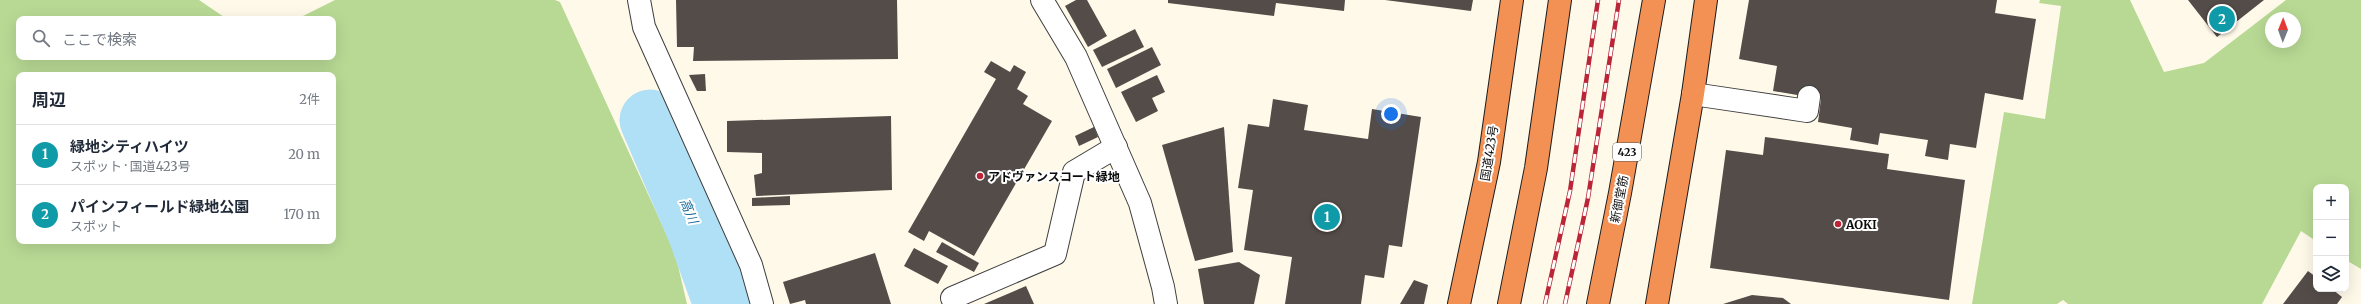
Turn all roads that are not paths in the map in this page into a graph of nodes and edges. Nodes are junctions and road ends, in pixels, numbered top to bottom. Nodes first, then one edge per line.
1 (639, 0) edge
2 (1042, 0) edge
3 (1512, 0) edge
4 (1560, 0) edge
5 (1654, 0) edge
6 (1706, 0) edge
7 (1693, 94) junction
8 (1809, 97) dead end
9 (1116, 147) junction
10 (952, 298) dead end
11 (762, 304) edge
12 (1166, 304) edge
13 (1459, 304) edge
14 (1509, 304) edge
15 (1598, 304) edge
16 (1657, 304) edge

1 - 11 street
2 - 9 street
3 - 13 highway, 国道423号
4 - 14 highway
5 - 15 highway, 新御堂筋 / 423
6 - 7 highway
7 - 8 street
7 - 16 highway
9 - 10 street
9 - 12 street

